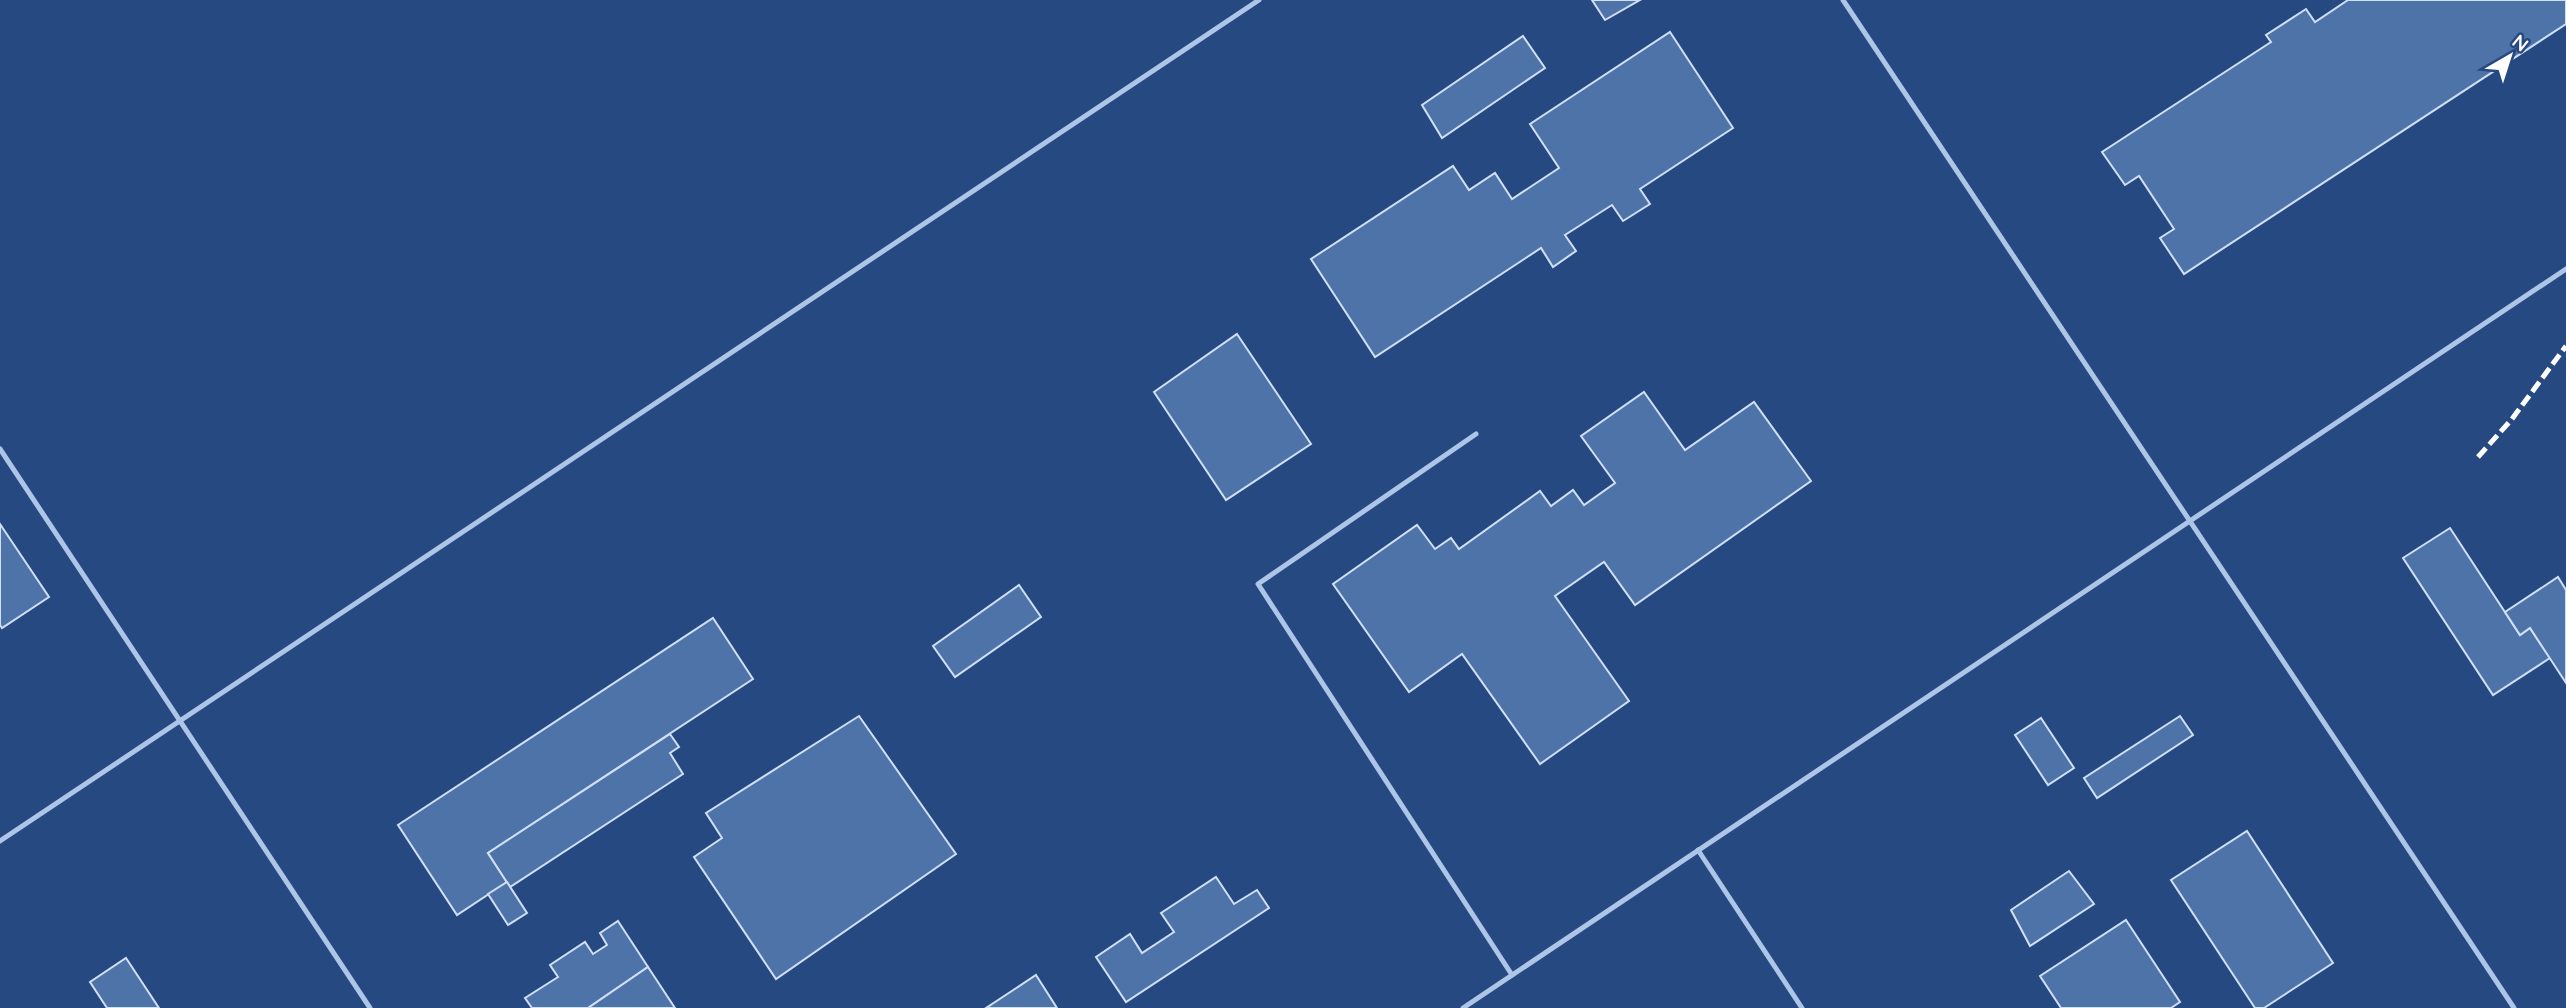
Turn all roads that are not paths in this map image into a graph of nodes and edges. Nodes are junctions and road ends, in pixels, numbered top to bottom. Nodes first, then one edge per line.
1 (1259, 0) edge
2 (1843, 0) edge
3 (2566, 270) edge
4 (1476, 434) dead end
5 (0, 449) edge
6 (2190, 522) junction
7 (180, 720) junction
8 (0, 841) edge
9 (1698, 850) junction
10 (1512, 975) junction
11 (370, 1008) edge
12 (1463, 1008) edge
13 (1802, 1008) edge
14 (2514, 1008) edge

1 - 7 lane
2 - 6 lane
3 - 6 lane
4 - 10 lane
5 - 7 lane
6 - 9 lane
6 - 14 lane
7 - 8 lane
7 - 11 lane
9 - 10 lane
9 - 13 lane
10 - 12 lane

